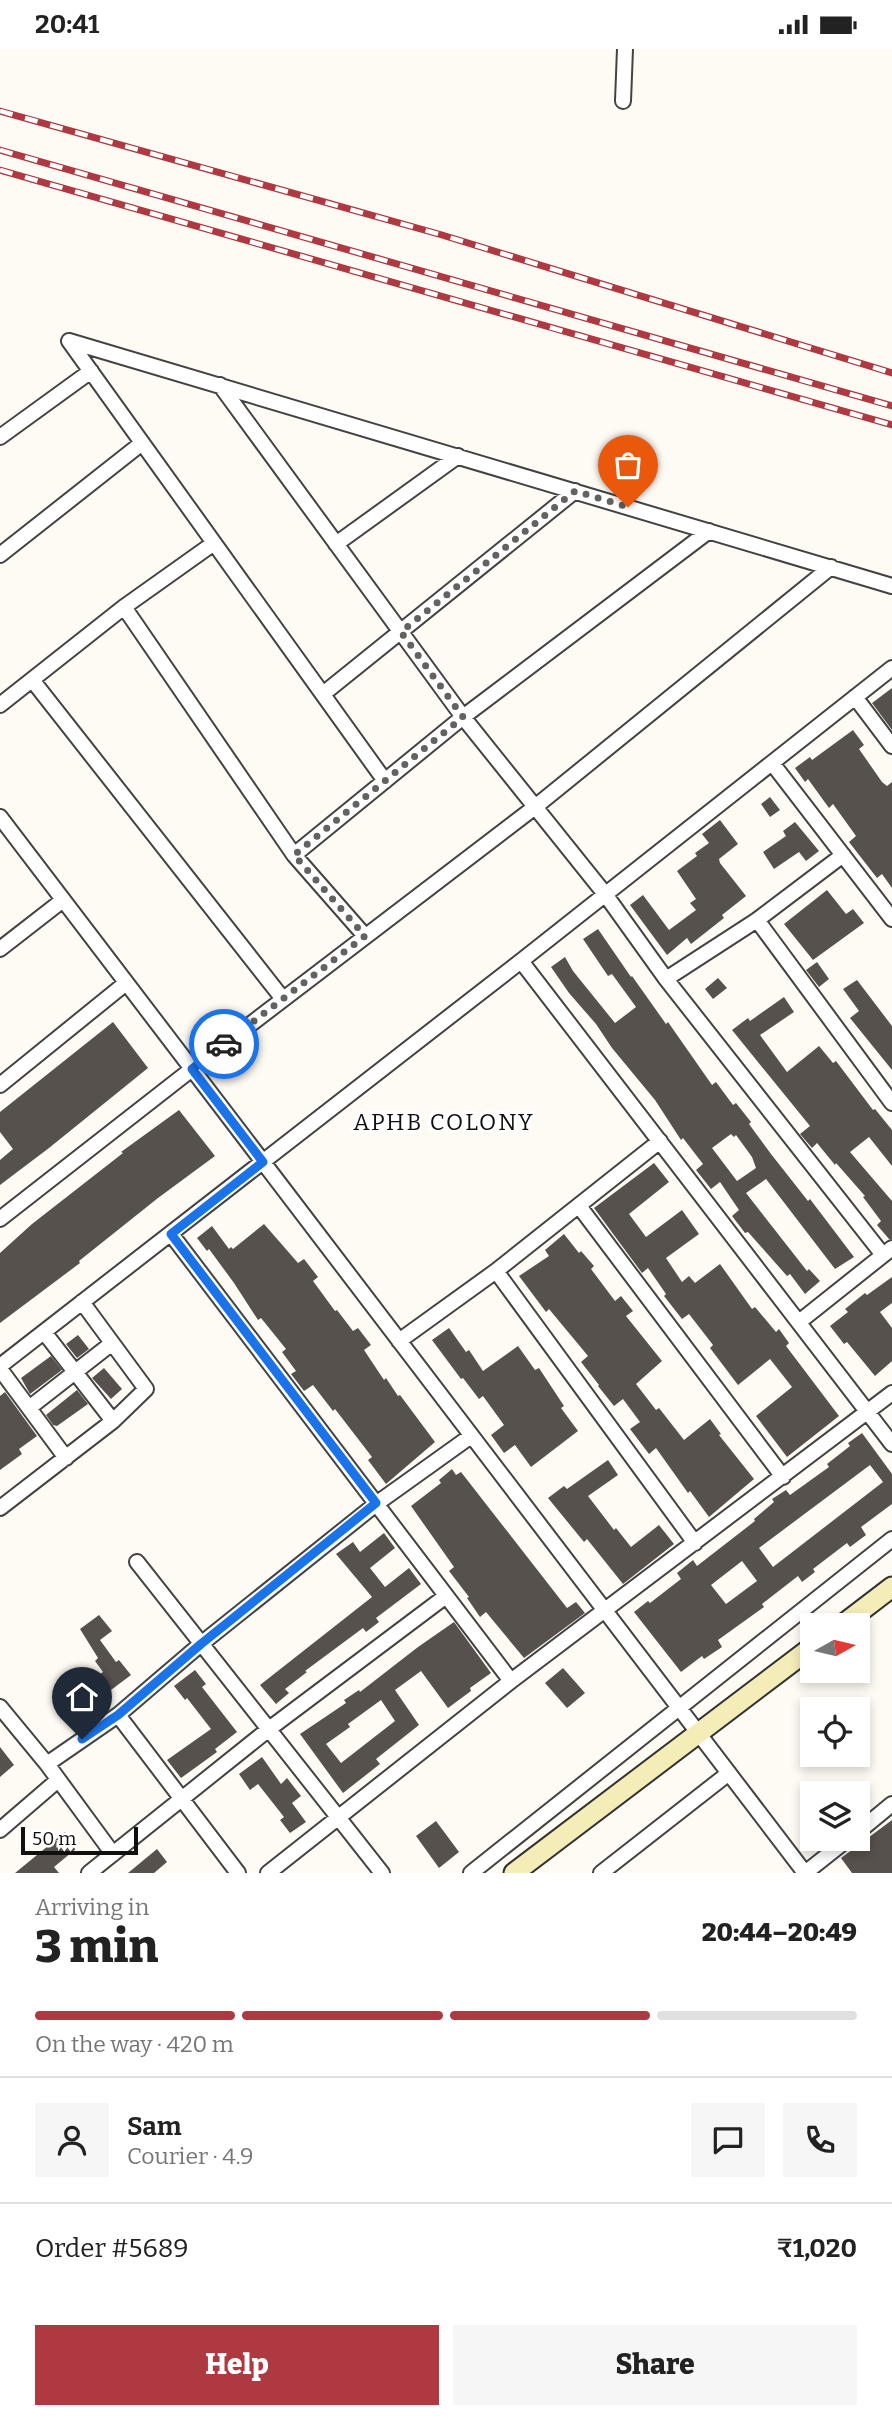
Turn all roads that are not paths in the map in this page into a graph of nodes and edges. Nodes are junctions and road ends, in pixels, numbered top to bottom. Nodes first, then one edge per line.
1 (625, 49) edge
2 (622, 101) dead end
3 (91, 371) junction
4 (220, 386) junction
5 (0, 437) edge
6 (142, 443) junction
7 (458, 456) junction
8 (575, 491) junction
9 (709, 531) junction
10 (214, 543) junction
11 (336, 544) junction
12 (0, 555) edge
13 (831, 567) junction
14 (892, 586) edge
15 (124, 607) junction
16 (401, 632) junction
17 (892, 668) edge
18 (33, 681) junction
19 (323, 694) junction
20 (855, 697) junction
21 (0, 705) edge
22 (463, 717) junction
23 (892, 746) edge
24 (772, 763) junction
25 (385, 781) junction
26 (535, 807) junction
27 (0, 817) edge
28 (294, 855) junction
29 (843, 855) junction
30 (605, 894) junction
31 (64, 900) junction
32 (892, 919) edge
33 (757, 920) junction
34 (365, 936) junction
35 (0, 949) edge
36 (521, 961) junction
37 (666, 979) junction
38 (127, 983) junction
39 (283, 999) junction
40 (192, 1069) junction
41 (0, 1085) edge
42 (892, 1103) edge
43 (660, 1141) junction
44 (263, 1162) junction
45 (579, 1206) junction
46 (0, 1219) edge
47 (171, 1234) junction
48 (887, 1251) edge
49 (496, 1271) junction
50 (82, 1302) junction
51 (799, 1322) junction
52 (44, 1332) junction
53 (399, 1341) junction
54 (111, 1344) junction
55 (2, 1362) edge
56 (76, 1372) junction
57 (892, 1393) edge
58 (29, 1408) junction
59 (868, 1413) junction
60 (113, 1421) junction
61 (471, 1436) junction
62 (892, 1444) edge
63 (66, 1458) junction
64 (783, 1477) junction
65 (376, 1503) junction
66 (0, 1508) edge
67 (892, 1539) edge
68 (695, 1543) junction
69 (137, 1562) dead end
70 (892, 1587) edge
71 (446, 1596) junction
72 (604, 1611) junction
73 (858, 1613) edge
74 (201, 1644) junction
75 (800, 1656) edge
76 (511, 1681) junction
77 (0, 1707) edge
78 (679, 1709) junction
79 (118, 1715) junction
80 (269, 1729) junction
81 (698, 1734) junction
82 (47, 1764) junction
83 (729, 1773) junction
84 (58, 1780) junction
85 (182, 1799) junction
86 (892, 1804) edge
87 (338, 1818) junction
88 (870, 1822) edge
89 (0, 1830) edge
90 (833, 1851) edge
91 (113, 1854) junction
92 (89, 1873) edge
93 (238, 1873) edge
94 (268, 1873) edge
95 (382, 1873) edge
96 (471, 1873) edge
97 (514, 1873) edge
98 (601, 1873) edge
99 (805, 1873) edge

1 - 2 street
3 - 4 street
3 - 5 street
3 - 6 street
4 - 7 street
4 - 11 street
6 - 10 street
6 - 12 street
7 - 8 street
7 - 11 street
8 - 9 street
8 - 16 street
9 - 13 street
9 - 22 street
10 - 15 street
10 - 19 street
11 - 16 street
13 - 14 street
13 - 26 street
15 - 18 street
15 - 28 street
16 - 19 street
16 - 22 street
17 - 20 street
18 - 21 street
18 - 39 street
19 - 25 street
20 - 23 street
20 - 24 street
22 - 25 street
22 - 26 street
24 - 29 street
24 - 30 street
25 - 28 street
26 - 30 street
26 - 34 street
27 - 31 street
28 - 34 street
29 - 32 street
29 - 33 street
30 - 36 street
30 - 37 street
31 - 35 street
31 - 38 street
33 - 37 street
33 - 42 street
34 - 39 street
36 - 43 street
36 - 44 street
37 - 48 street
38 - 40 street
38 - 41 street
39 - 40 street
40 - 44 street
40 - 46 street
43 - 45 street
43 - 51 street
44 - 47 street
44 - 53 street
45 - 49 street
45 - 64 street
47 - 50 street
47 - 65 street
48 - 51 street
49 - 53 street
49 - 68 street
50 - 52 street
50 - 54 street
51 - 59 street
52 - 55 street
52 - 56 street
53 - 61 street
54 - 56 street
54 - 60 street
55 - 58 street
56 - 58 street
56 - 60 street
57 - 59 street
58 - 63 street
59 - 62 street
59 - 64 street
60 - 63 street
61 - 65 street
61 - 72 street
63 - 66 street
64 - 68 street
65 - 71 street
65 - 74 street
67 - 78 street
68 - 72 street
69 - 74 street
70 - 73 street
71 - 76 street
71 - 80 street
72 - 76 street
72 - 78 street
74 - 79 street
74 - 80 street
75 - 81 street
76 - 87 street
77 - 82 street
78 - 81 street
78 - 96 street
79 - 82 street
79 - 85 street
80 - 85 street
80 - 87 street
81 - 83 street
81 - 97 street
82 - 84 street
83 - 98 street
83 - 99 street
84 - 89 street
84 - 91 street
85 - 91 street
85 - 93 street
86 - 88 street
87 - 94 street
87 - 95 street
90 - 99 street
91 - 92 street

